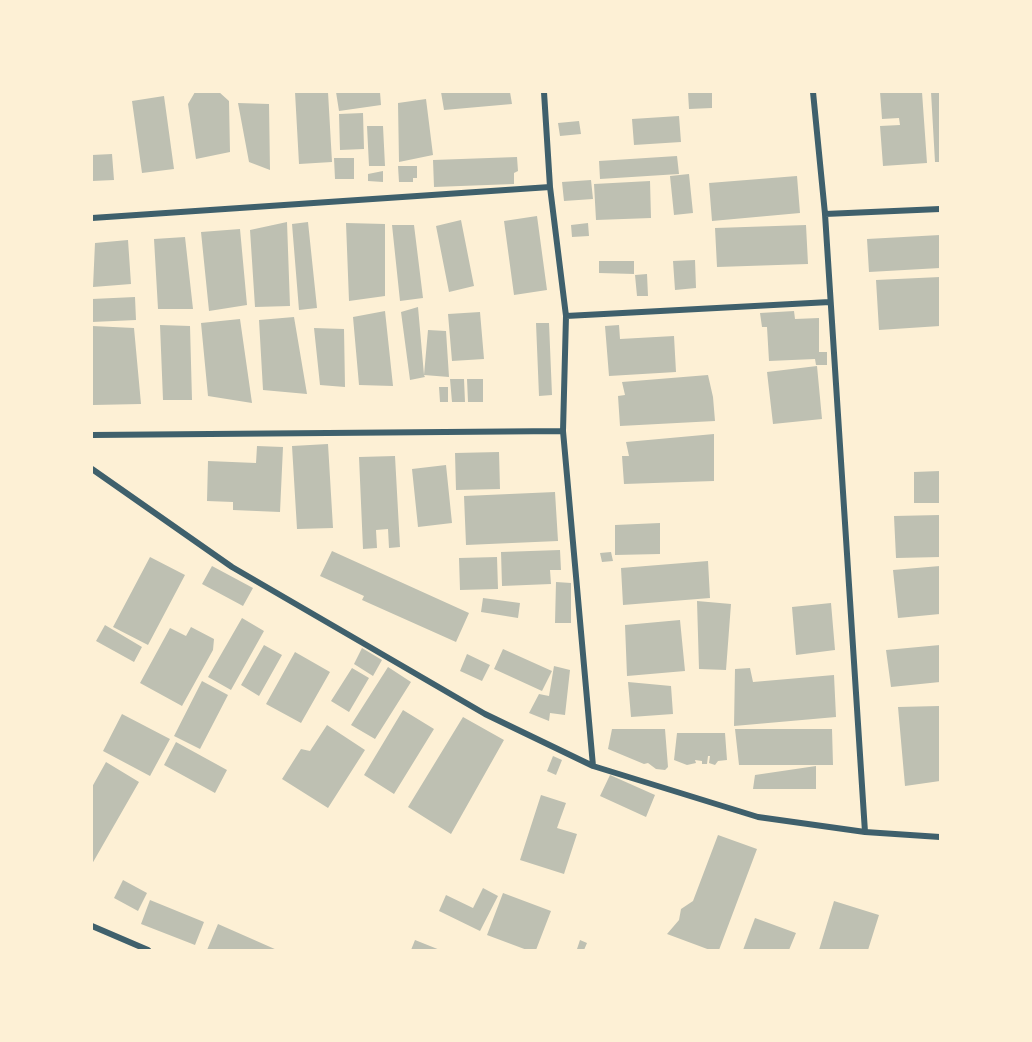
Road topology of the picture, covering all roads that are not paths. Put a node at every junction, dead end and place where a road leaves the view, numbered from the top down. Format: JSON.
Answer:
{"nodes":[{"id":1,"x":544,"y":92,"type":"edge"},
{"id":2,"x":813,"y":92,"type":"edge"},
{"id":3,"x":550,"y":187,"type":"junction"},
{"id":4,"x":940,"y":209,"type":"edge"},
{"id":5,"x":825,"y":214,"type":"junction"},
{"id":6,"x":92,"y":218,"type":"edge"},
{"id":7,"x":830,"y":302,"type":"junction"},
{"id":8,"x":566,"y":316,"type":"junction"},
{"id":9,"x":562,"y":431,"type":"junction"},
{"id":10,"x":92,"y":435,"type":"edge"},
{"id":11,"x":92,"y":469,"type":"edge"},
{"id":12,"x":593,"y":766,"type":"junction"},
{"id":13,"x":865,"y":832,"type":"junction"},
{"id":14,"x":940,"y":837,"type":"edge"},
{"id":15,"x":92,"y":926,"type":"edge"},
{"id":16,"x":148,"y":951,"type":"edge"}],
"edges":[{"from":1,"to":3,"type":"street"},
{"from":2,"to":5,"type":"street"},
{"from":3,"to":6,"type":"street"},
{"from":3,"to":8,"type":"street"},
{"from":4,"to":5,"type":"street"},
{"from":5,"to":7,"type":"street"},
{"from":7,"to":8,"type":"street"},
{"from":7,"to":13,"type":"street"},
{"from":8,"to":9,"type":"street"},
{"from":9,"to":10,"type":"street"},
{"from":9,"to":12,"type":"street"},
{"from":11,"to":12,"type":"street"},
{"from":12,"to":13,"type":"street"},
{"from":13,"to":14,"type":"street"},
{"from":15,"to":16,"type":"street"}]}
